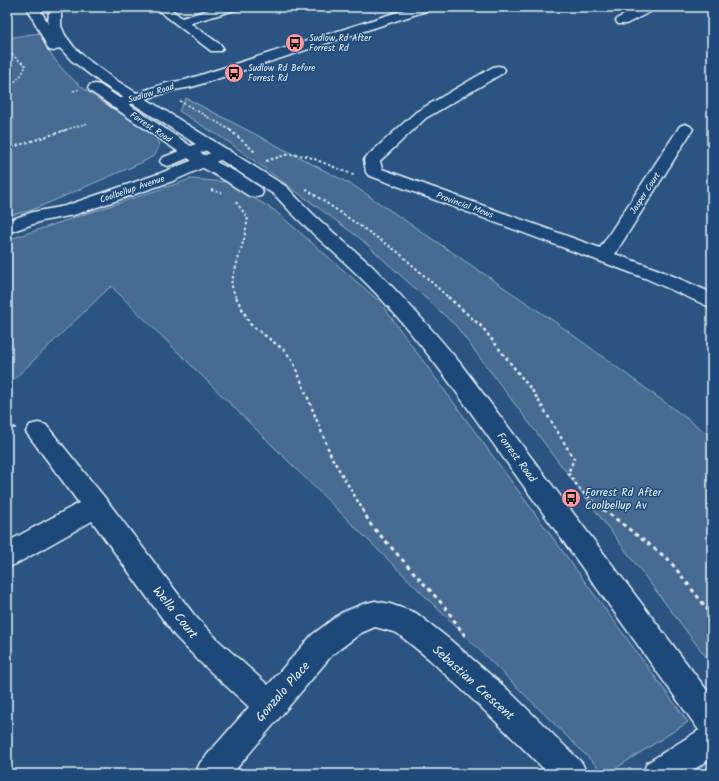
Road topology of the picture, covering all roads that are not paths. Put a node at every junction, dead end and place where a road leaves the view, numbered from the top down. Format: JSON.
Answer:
{"nodes":[{"id":1,"x":33,"y":7,"type":"edge"},
{"id":2,"x":52,"y":7,"type":"edge"},
{"id":3,"x":160,"y":7,"type":"edge"},
{"id":4,"x":231,"y":7,"type":"edge"},
{"id":5,"x":425,"y":7,"type":"edge"},
{"id":6,"x":650,"y":7,"type":"edge"},
{"id":7,"x":181,"y":22,"type":"junction"},
{"id":8,"x":622,"y":22,"type":"dead end"},
{"id":9,"x":216,"y":48,"type":"dead end"},
{"id":10,"x":498,"y":70,"type":"dead end"},
{"id":11,"x":139,"y":100,"type":"junction"},
{"id":12,"x":120,"y":106,"type":"junction"},
{"id":13,"x":685,"y":129,"type":"dead end"},
{"id":14,"x":208,"y":144,"type":"junction"},
{"id":15,"x":189,"y":152,"type":"junction"},
{"id":16,"x":223,"y":153,"type":"junction"},
{"id":17,"x":204,"y":162,"type":"junction"},
{"id":18,"x":300,"y":213,"type":"junction"},
{"id":19,"x":39,"y":216,"type":"junction"},
{"id":20,"x":7,"y":227,"type":"edge"},
{"id":21,"x":604,"y":256,"type":"junction"},
{"id":22,"x":712,"y":301,"type":"edge"},
{"id":23,"x":38,"y":432,"type":"dead end"},
{"id":24,"x":96,"y":506,"type":"junction"},
{"id":25,"x":7,"y":556,"type":"edge"},
{"id":26,"x":363,"y":617,"type":"joint"},
{"id":27,"x":270,"y":705,"type":"junction"},
{"id":28,"x":712,"y":722,"type":"edge"},
{"id":29,"x":712,"y":740,"type":"edge"},
{"id":30,"x":211,"y":774,"type":"edge"},
{"id":31,"x":571,"y":774,"type":"edge"},
{"id":32,"x":658,"y":774,"type":"edge"}],
"edges":[{"from":1,"to":12,"type":"street","name":"Forrest Road"},
{"from":2,"to":11,"type":"street","name":"Forrest Road"},
{"from":3,"to":7,"type":"street"},
{"from":4,"to":7,"type":"street"},
{"from":5,"to":11,"type":"street","name":"Sudlow Road"},
{"from":6,"to":8,"type":"street"},
{"from":7,"to":9,"type":"street"},
{"from":10,"to":21,"type":"street","name":"Provincial Mews"},
{"from":11,"to":12,"type":"street","name":"Sudlow Road"},
{"from":11,"to":14,"type":"street","name":"Forrest Road"},
{"from":12,"to":15,"type":"street","name":"Forrest Road"},
{"from":13,"to":21,"type":"street","name":"Jasper Court"},
{"from":14,"to":15,"type":"street","name":"Coolbellup Avenue"},
{"from":14,"to":16,"type":"street","name":"Forrest Road"},
{"from":15,"to":17,"type":"street","name":"Forrest Road"},
{"from":15,"to":19,"type":"street","name":"Coolbellup Avenue"},
{"from":16,"to":17,"type":"street","name":"Coolbellup Avenue"},
{"from":16,"to":18,"type":"street","name":"Forrest Road"},
{"from":17,"to":18,"type":"street","name":"Forrest Road"},
{"from":17,"to":19,"type":"street","name":"Coolbellup Avenue"},
{"from":18,"to":28,"type":"street","name":"Forrest Road"},
{"from":19,"to":20,"type":"street","name":"Coolbellup Avenue"},
{"from":21,"to":22,"type":"street","name":"Provincial Mews"},
{"from":23,"to":24,"type":"street","name":"Wella Court"},
{"from":24,"to":25,"type":"street"},
{"from":24,"to":27,"type":"street","name":"Wella Court"},
{"from":26,"to":27,"type":"street","name":"Gonzalo Place"},
{"from":26,"to":31,"type":"street","name":"Sebastian Crescent"},
{"from":27,"to":30,"type":"street","name":"Gonzalo Place"},
{"from":29,"to":32,"type":"street"}]}
